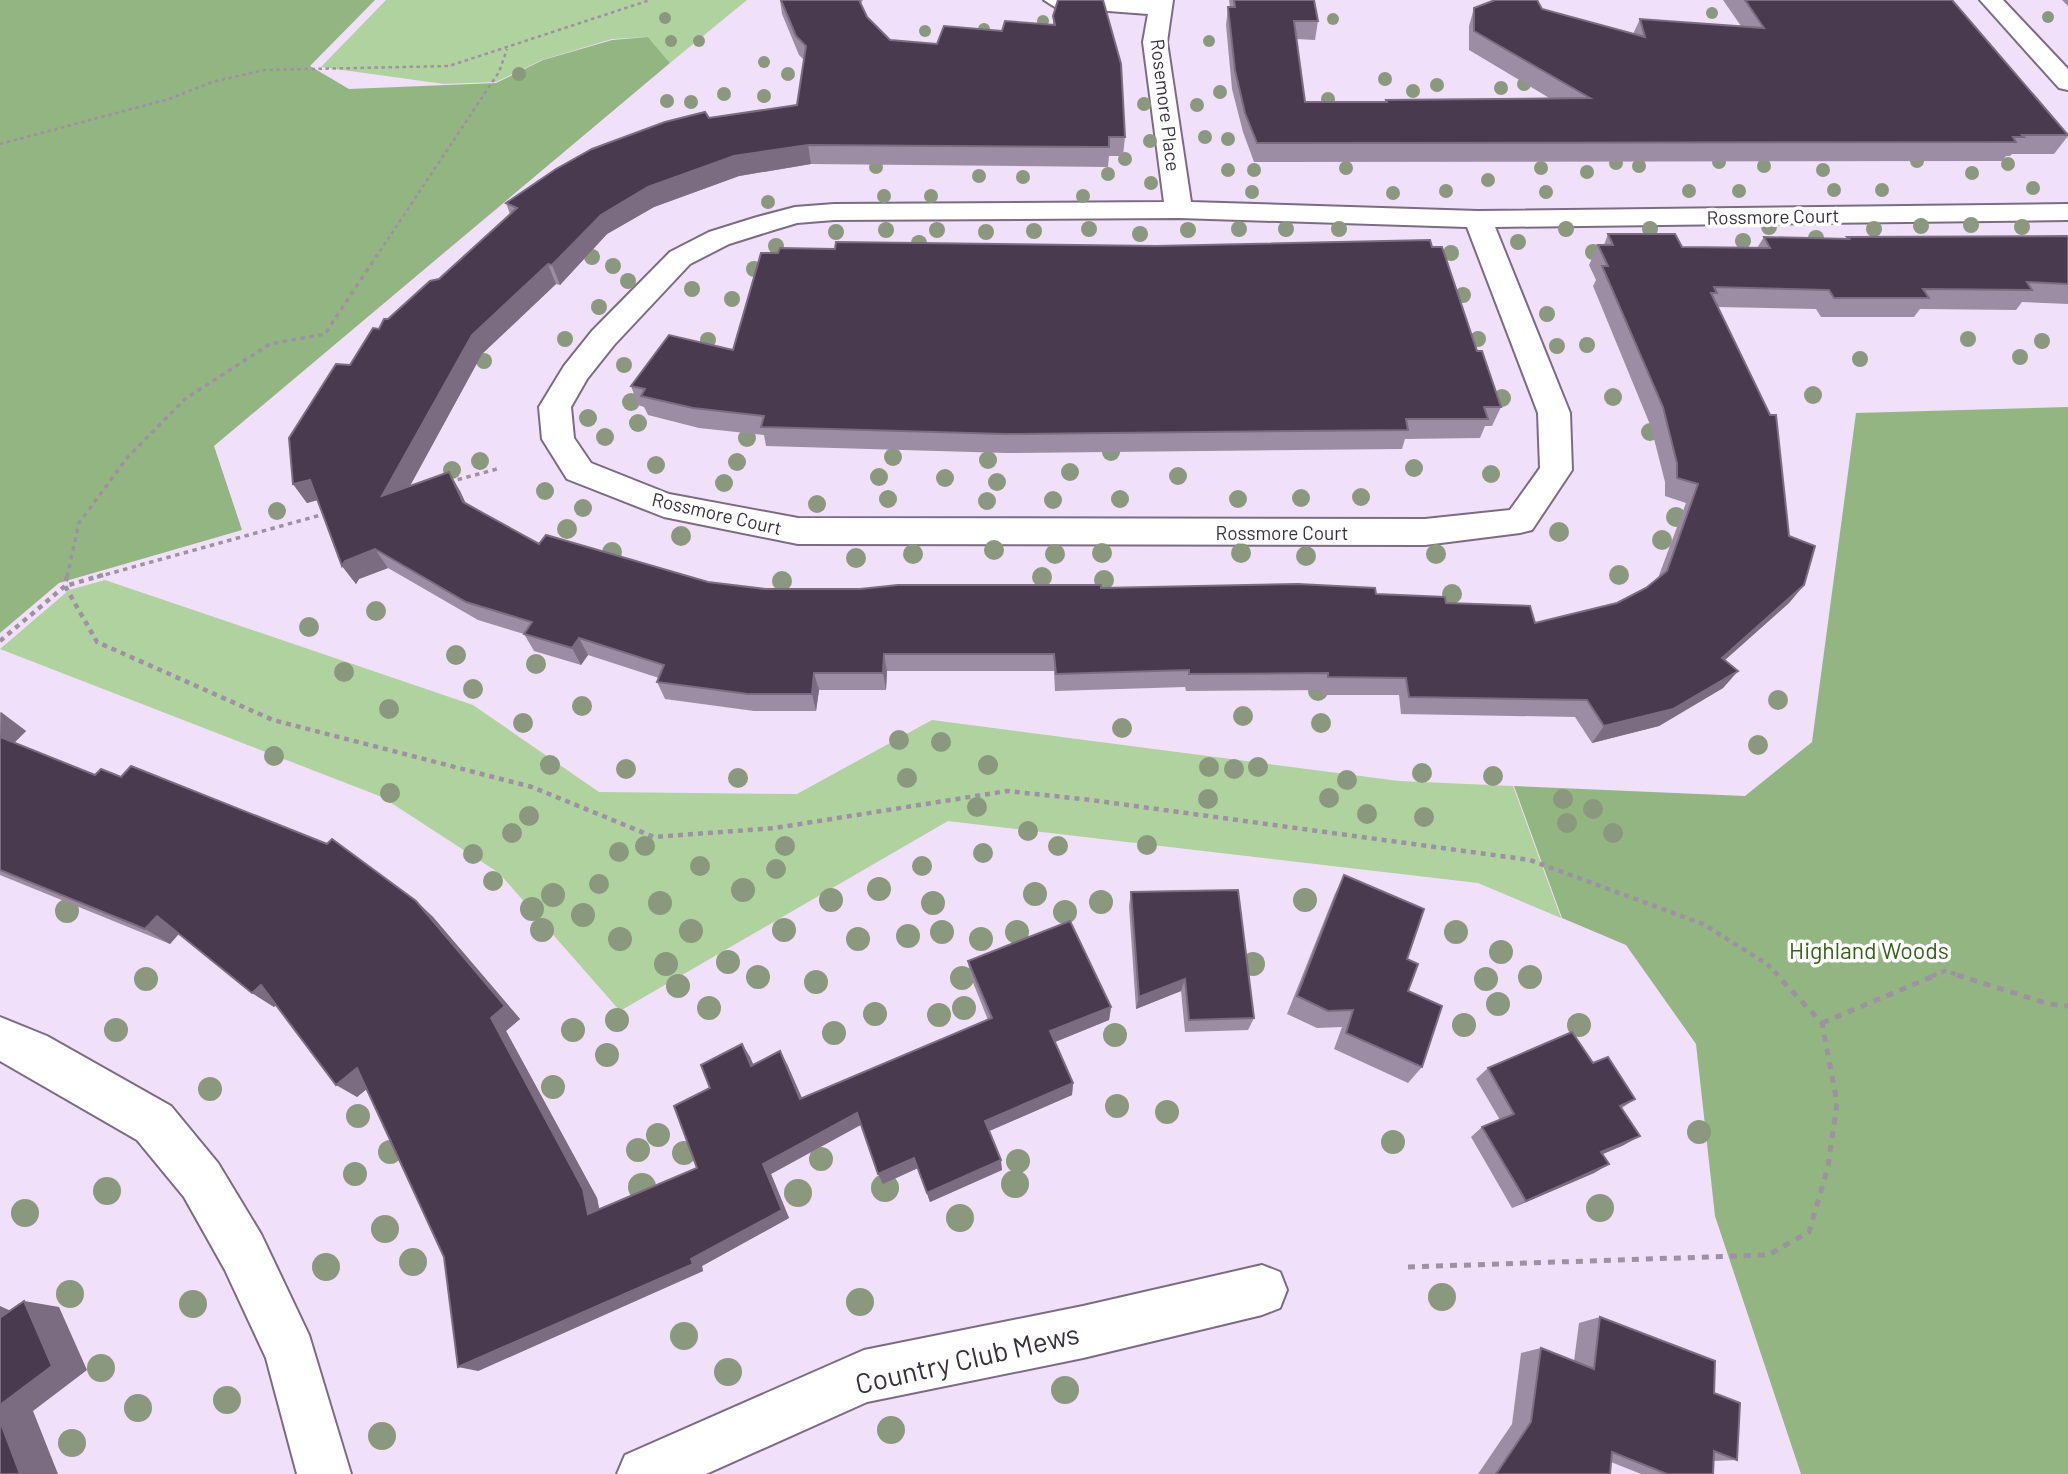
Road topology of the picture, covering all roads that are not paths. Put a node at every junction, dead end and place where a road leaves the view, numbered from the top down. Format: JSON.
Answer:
{"nodes":[{"id":1,"x":1055,"y":0,"type":"edge"},
{"id":2,"x":1992,"y":0,"type":"edge"},
{"id":3,"x":1161,"y":4,"type":"edge"},
{"id":4,"x":2068,"y":83,"type":"edge"},
{"id":5,"x":1179,"y":210,"type":"junction"},
{"id":6,"x":2068,"y":212,"type":"edge"},
{"id":7,"x":1478,"y":219,"type":"junction"},
{"id":8,"x":0,"y":1039,"type":"edge"},
{"id":9,"x":1262,"y":1290,"type":"dead end"},
{"id":10,"x":324,"y":1474,"type":"edge"},
{"id":11,"x":643,"y":1474,"type":"edge"}],
"edges":[{"from":1,"to":3,"type":"street"},
{"from":2,"to":4,"type":"street"},
{"from":3,"to":5,"type":"street","name":"Rosemore Place"},
{"from":5,"to":7,"type":"street","name":"Rossmore Court"},
{"from":5,"to":7,"type":"street","name":"Rossmore Court"},
{"from":6,"to":7,"type":"street","name":"Rossmore Court"},
{"from":8,"to":10,"type":"street"},
{"from":9,"to":11,"type":"street","name":"Country Club Mews"}]}
